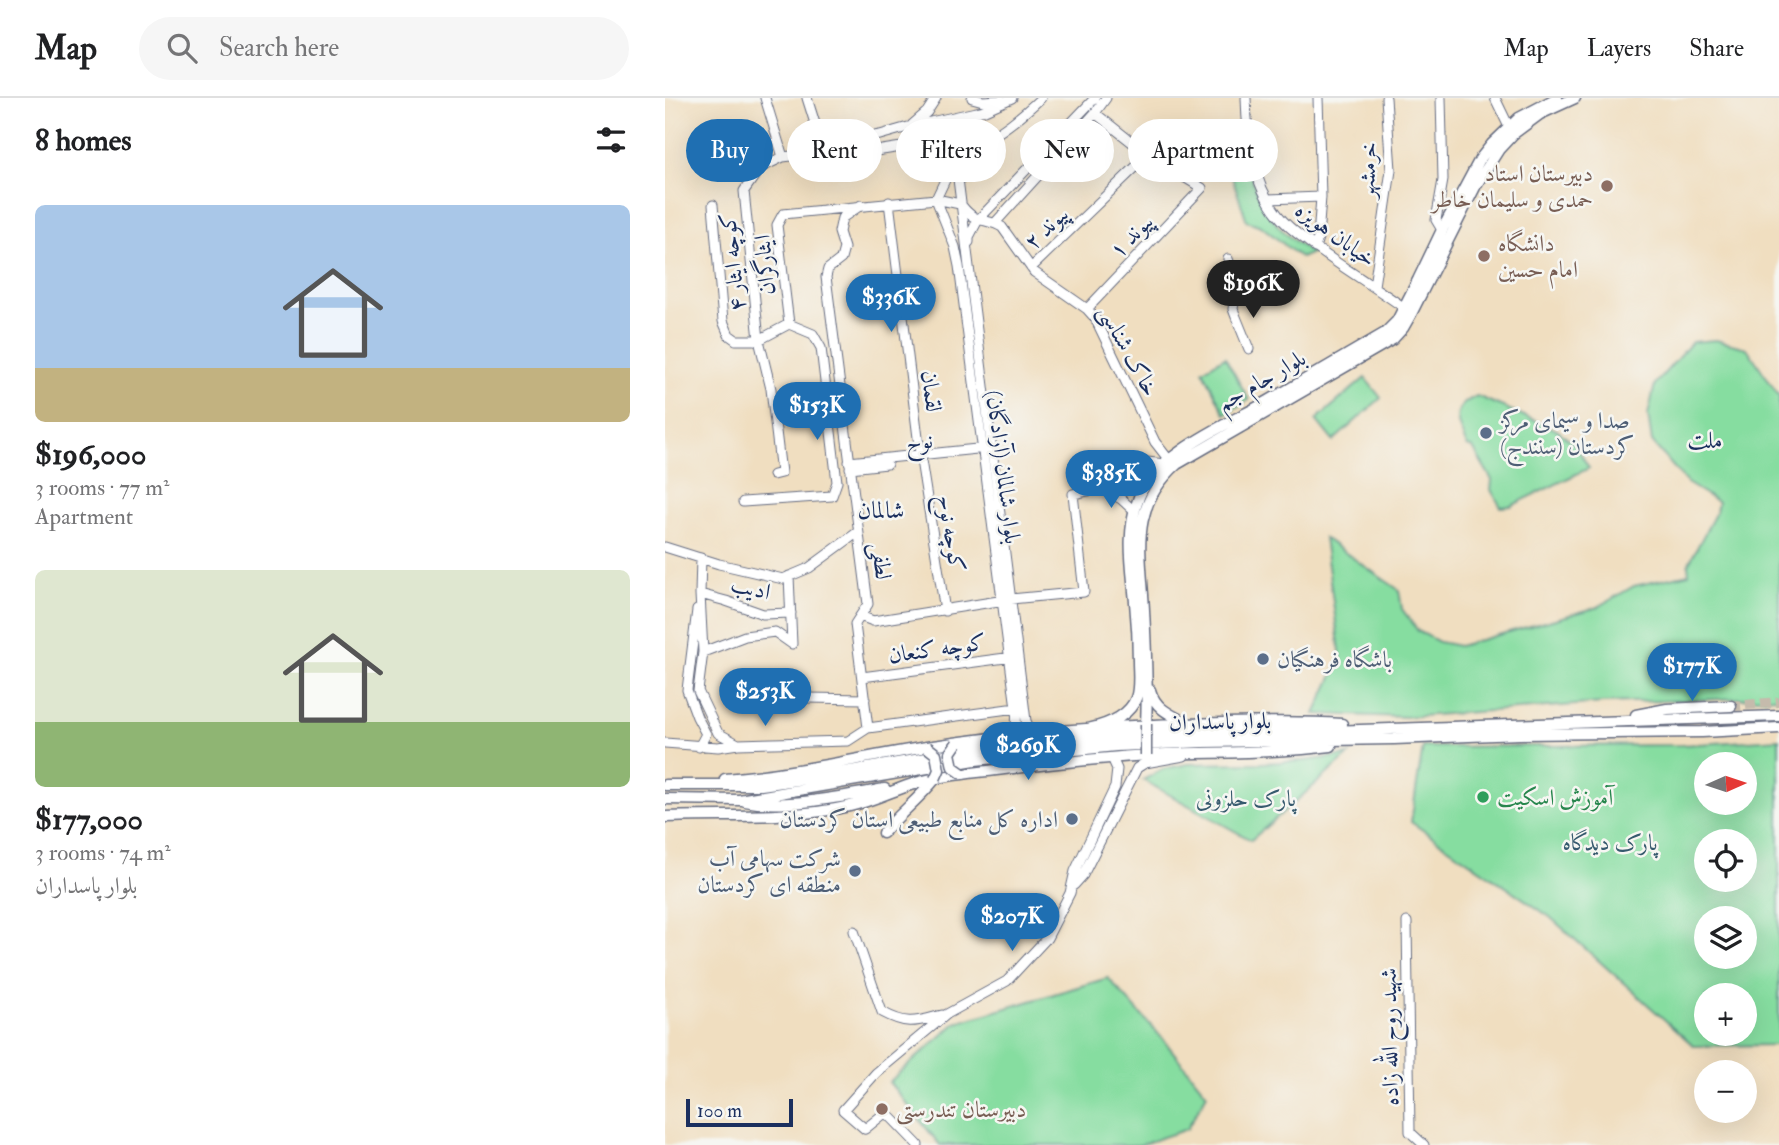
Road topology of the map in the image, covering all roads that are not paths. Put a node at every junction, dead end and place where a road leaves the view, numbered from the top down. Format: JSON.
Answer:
{"nodes":[{"id":1,"x":765,"y":98,"type":"edge"},
{"id":2,"x":807,"y":98,"type":"edge"},
{"id":3,"x":936,"y":98,"type":"edge"},
{"id":4,"x":972,"y":98,"type":"edge"},
{"id":5,"x":1011,"y":98,"type":"edge"},
{"id":6,"x":1041,"y":98,"type":"edge"},
{"id":7,"x":1095,"y":98,"type":"edge"},
{"id":8,"x":1106,"y":98,"type":"edge"},
{"id":9,"x":1247,"y":98,"type":"edge"},
{"id":10,"x":1318,"y":98,"type":"edge"},
{"id":11,"x":1386,"y":98,"type":"edge"},
{"id":12,"x":1441,"y":98,"type":"edge"},
{"id":13,"x":1495,"y":98,"type":"edge"},
{"id":14,"x":1557,"y":98,"type":"edge"},
{"id":15,"x":1575,"y":98,"type":"edge"},
{"id":16,"x":1545,"y":101,"type":"edge"},
{"id":17,"x":1095,"y":113,"type":"junction"},
{"id":18,"x":814,"y":119,"type":"edge"},
{"id":19,"x":918,"y":119,"type":"edge"},
{"id":20,"x":944,"y":119,"type":"edge"},
{"id":21,"x":1509,"y":127,"type":"junction"},
{"id":22,"x":1128,"y":139,"type":"edge"},
{"id":23,"x":882,"y":150,"type":"edge"},
{"id":24,"x":783,"y":157,"type":"junction"},
{"id":25,"x":787,"y":157,"type":"edge"},
{"id":26,"x":1128,"y":174,"type":"edge"},
{"id":27,"x":1192,"y":182,"type":"edge"},
{"id":28,"x":1321,"y":197,"type":"junction"},
{"id":29,"x":1268,"y":198,"type":"junction"},
{"id":30,"x":936,"y":199,"type":"junction"},
{"id":31,"x":889,"y":202,"type":"junction"},
{"id":32,"x":960,"y":204,"type":"junction"},
{"id":33,"x":713,"y":205,"type":"dead end"},
{"id":34,"x":861,"y":205,"type":"junction"},
{"id":35,"x":978,"y":220,"type":"junction"},
{"id":36,"x":995,"y":223,"type":"junction"},
{"id":37,"x":1442,"y":230,"type":"junction"},
{"id":38,"x":1315,"y":248,"type":"junction"},
{"id":39,"x":968,"y":251,"type":"junction"},
{"id":40,"x":1228,"y":259,"type":"dead end"},
{"id":41,"x":1031,"y":268,"type":"junction"},
{"id":42,"x":1374,"y":286,"type":"junction"},
{"id":43,"x":1254,"y":290,"type":"dead end"},
{"id":44,"x":1243,"y":297,"type":"junction"},
{"id":45,"x":1403,"y":307,"type":"junction"},
{"id":46,"x":1087,"y":309,"type":"junction"},
{"id":47,"x":789,"y":324,"type":"junction"},
{"id":48,"x":759,"y":340,"type":"junction"},
{"id":49,"x":1249,"y":349,"type":"dead end"},
{"id":50,"x":975,"y":356,"type":"junction"},
{"id":51,"x":987,"y":450,"type":"junction"},
{"id":52,"x":921,"y":457,"type":"junction"},
{"id":53,"x":1167,"y":462,"type":"junction"},
{"id":54,"x":850,"y":465,"type":"junction"},
{"id":55,"x":773,"y":475,"type":"dead end"},
{"id":56,"x":1102,"y":488,"type":"junction"},
{"id":57,"x":743,"y":502,"type":"dead end"},
{"id":58,"x":1134,"y":512,"type":"junction"},
{"id":59,"x":858,"y":532,"type":"junction"},
{"id":60,"x":665,"y":547,"type":"edge"},
{"id":61,"x":701,"y":558,"type":"junction"},
{"id":62,"x":1135,"y":564,"type":"junction"},
{"id":63,"x":789,"y":576,"type":"junction"},
{"id":64,"x":700,"y":594,"type":"junction"},
{"id":65,"x":1006,"y":600,"type":"junction"},
{"id":66,"x":946,"y":611,"type":"junction"},
{"id":67,"x":791,"y":613,"type":"junction"},
{"id":68,"x":860,"y":616,"type":"junction"},
{"id":69,"x":703,"y":652,"type":"junction"},
{"id":70,"x":1013,"y":657,"type":"junction"},
{"id":71,"x":1147,"y":676,"type":"junction"},
{"id":72,"x":862,"y":677,"type":"junction"},
{"id":73,"x":809,"y":698,"type":"dead end"},
{"id":74,"x":865,"y":699,"type":"junction"},
{"id":75,"x":1731,"y":706,"type":"tunnel mouth"},
{"id":76,"x":1016,"y":708,"type":"junction"},
{"id":77,"x":1779,"y":716,"type":"edge"},
{"id":78,"x":1608,"y":721,"type":"junction"},
{"id":79,"x":1188,"y":723,"type":"junction"},
{"id":80,"x":1146,"y":724,"type":"junction"},
{"id":81,"x":868,"y":728,"type":"junction"},
{"id":82,"x":1779,"y":728,"type":"edge"},
{"id":83,"x":1089,"y":729,"type":"junction"},
{"id":84,"x":1394,"y":733,"type":"junction"},
{"id":85,"x":1040,"y":734,"type":"junction"},
{"id":86,"x":1003,"y":737,"type":"junction"},
{"id":87,"x":665,"y":743,"type":"edge"},
{"id":88,"x":957,"y":743,"type":"junction"},
{"id":89,"x":738,"y":744,"type":"junction"},
{"id":90,"x":699,"y":747,"type":"junction"},
{"id":91,"x":927,"y":747,"type":"junction"},
{"id":92,"x":1192,"y":754,"type":"junction"},
{"id":93,"x":1146,"y":755,"type":"junction"},
{"id":94,"x":1112,"y":758,"type":"junction"},
{"id":95,"x":963,"y":774,"type":"junction"},
{"id":96,"x":935,"y":779,"type":"junction"},
{"id":97,"x":665,"y":785,"type":"edge"},
{"id":98,"x":695,"y":785,"type":"junction"},
{"id":99,"x":911,"y":785,"type":"junction"},
{"id":100,"x":665,"y":799,"type":"edge"},
{"id":101,"x":739,"y":800,"type":"junction"},
{"id":102,"x":665,"y":817,"type":"edge"},
{"id":103,"x":1104,"y":821,"type":"junction"},
{"id":104,"x":883,"y":833,"type":"dead end"},
{"id":105,"x":1407,"y":922,"type":"dead end"},
{"id":106,"x":854,"y":931,"type":"dead end"},
{"id":107,"x":947,"y":1014,"type":"junction"},
{"id":108,"x":918,"y":1145,"type":"edge"},
{"id":109,"x":1424,"y":1145,"type":"edge"}],
"edges":[{"from":1,"to":24,"type":"street"},
{"from":2,"to":18,"type":"street"},
{"from":3,"to":19,"type":"street"},
{"from":4,"to":5,"type":"street"},
{"from":5,"to":20,"type":"street"},
{"from":6,"to":32,"type":"street","name":"بلوار شالمان (آزادگان)"},
{"from":7,"to":35,"type":"street"},
{"from":8,"to":17,"type":"street"},
{"from":9,"to":29,"type":"street","name":"خیابان هویزه"},
{"from":10,"to":28,"type":"street"},
{"from":11,"to":42,"type":"street","name":"خرمشهر"},
{"from":12,"to":37,"type":"street"},
{"from":13,"to":21,"type":"street"},
{"from":14,"to":16,"type":"main road","name":"بلوار جام جم"},
{"from":15,"to":62,"type":"main road","name":"بلوار جام جم"},
{"from":16,"to":21,"type":"main road","name":"بلوار جام جم"},
{"from":17,"to":22,"type":"street"},
{"from":17,"to":36,"type":"street"},
{"from":21,"to":37,"type":"main road","name":"بلوار جام جم"},
{"from":23,"to":30,"type":"street"},
{"from":24,"to":25,"type":"street","name":"کوچه ایثار ۴"},
{"from":24,"to":48,"type":"street","name":"کوچه ایثار ۴"},
{"from":26,"to":41,"type":"street","name":"پیوند ۲"},
{"from":27,"to":46,"type":"street","name":"پیوند ۱"},
{"from":28,"to":29,"type":"street"},
{"from":28,"to":38,"type":"street"},
{"from":29,"to":38,"type":"street","name":"خیابان هویزه"},
{"from":30,"to":31,"type":"street","name":"ایثارگران"},
{"from":30,"to":32,"type":"street","name":"ایثارگران"},
{"from":30,"to":50,"type":"street","name":"بلوار شالمان (آزادگان)"},
{"from":31,"to":34,"type":"street","name":"ایثارگران"},
{"from":31,"to":52,"type":"street","name":"لقمان"},
{"from":32,"to":35,"type":"street"},
{"from":32,"to":39,"type":"street","name":"بلوار شالمان (آزادگان)"},
{"from":33,"to":48,"type":"street"},
{"from":34,"to":47,"type":"street","name":"ایثارگران"},
{"from":34,"to":54,"type":"street","name":"لطفی"},
{"from":35,"to":36,"type":"street"},
{"from":35,"to":39,"type":"street"},
{"from":36,"to":41,"type":"street","name":"خاک شناسی"},
{"from":37,"to":45,"type":"main road","name":"بلوار جام جم"},
{"from":38,"to":42,"type":"street","name":"خیابان هویزه"},
{"from":39,"to":50,"type":"street","name":"بلوار شالمان (آزادگان)"},
{"from":40,"to":44,"type":"street"},
{"from":41,"to":46,"type":"street","name":"خاک شناسی"},
{"from":42,"to":45,"type":"street","name":"خیابان هویزه"},
{"from":43,"to":44,"type":"street"},
{"from":44,"to":49,"type":"street"},
{"from":45,"to":53,"type":"main road","name":"بلوار جام جم"},
{"from":46,"to":53,"type":"street","name":"خاک شناسی"},
{"from":47,"to":48,"type":"street"},
{"from":47,"to":57,"type":"street"},
{"from":48,"to":55,"type":"street","name":"کوچه ایثار ۴"},
{"from":50,"to":51,"type":"street","name":"بلوار شالمان (آزادگان)"},
{"from":51,"to":52,"type":"street"},
{"from":51,"to":65,"type":"street","name":"بلوار شالمان (آزادگان)"},
{"from":52,"to":54,"type":"street"},
{"from":52,"to":66,"type":"street","name":"کوچه نوح"},
{"from":53,"to":56,"type":"street"},
{"from":53,"to":58,"type":"main road","name":"بلوار جام جم"},
{"from":54,"to":59,"type":"street","name":"لطفی"},
{"from":56,"to":58,"type":"street"},
{"from":56,"to":65,"type":"street"},
{"from":58,"to":62,"type":"main road","name":"بلوار جام جم"},
{"from":59,"to":63,"type":"street"},
{"from":59,"to":68,"type":"street","name":"لطفی"},
{"from":60,"to":61,"type":"street"},
{"from":61,"to":63,"type":"street"},
{"from":61,"to":64,"type":"street"},
{"from":62,"to":71,"type":"main road","name":"بلوار جام جم"},
{"from":62,"to":83,"type":"main road","name":"بلوار جام جم"},
{"from":63,"to":67,"type":"street"},
{"from":64,"to":67,"type":"street","name":"ادیب"},
{"from":64,"to":69,"type":"street"},
{"from":64,"to":90,"type":"street"},
{"from":65,"to":66,"type":"street"},
{"from":65,"to":70,"type":"street","name":"بلوار شالمان (آزادگان)"},
{"from":66,"to":68,"type":"street"},
{"from":67,"to":69,"type":"street","name":"ادیب"},
{"from":68,"to":72,"type":"street","name":"لطفی"},
{"from":69,"to":89,"type":"street"},
{"from":70,"to":72,"type":"street","name":"کوچه کنعان"},
{"from":70,"to":76,"type":"street","name":"بلوار شالمان (آزادگان)"},
{"from":70,"to":85,"type":"street","name":"بلوار شالمان (آزادگان)"},
{"from":71,"to":79,"type":"main road"},
{"from":71,"to":80,"type":"main road","name":"بلوار جام جم"},
{"from":72,"to":74,"type":"street","name":"لطفی"},
{"from":73,"to":74,"type":"street"},
{"from":74,"to":81,"type":"street","name":"لطفی"},
{"from":75,"to":78,"type":"main road"},
{"from":76,"to":81,"type":"street"},
{"from":76,"to":86,"type":"street"},
{"from":77,"to":78,"type":"main road","name":"بلوار پاسداران"},
{"from":78,"to":84,"type":"main road","name":"بلوار پاسداران"},
{"from":79,"to":80,"type":"main road"},
{"from":79,"to":84,"type":"main road"},
{"from":80,"to":83,"type":"main road"},
{"from":80,"to":93,"type":"main road","name":"بلوار جام جم","bridge":true},
{"from":81,"to":89,"type":"street"},
{"from":82,"to":84,"type":"main road","name":"بلوار پاسداران"},
{"from":83,"to":85,"type":"main road"},
{"from":84,"to":92,"type":"main road"},
{"from":84,"to":98,"type":"main road","name":"بلوار پاسداران"},
{"from":84,"to":101,"type":"main road","name":"بلوار پاسداران"},
{"from":85,"to":86,"type":"main road"},
{"from":86,"to":88,"type":"main road"},
{"from":87,"to":90,"type":"street"},
{"from":88,"to":91,"type":"main road"},
{"from":88,"to":95,"type":"main road","bridge":true},
{"from":89,"to":90,"type":"street"},
{"from":91,"to":96,"type":"main road","bridge":true},
{"from":91,"to":98,"type":"main road"},
{"from":92,"to":93,"type":"main road"},
{"from":92,"to":103,"type":"street"},
{"from":93,"to":94,"type":"main road"},
{"from":94,"to":95,"type":"main road"},
{"from":94,"to":103,"type":"street"},
{"from":95,"to":96,"type":"main road"},
{"from":96,"to":99,"type":"main road"},
{"from":96,"to":104,"type":"main road"},
{"from":97,"to":98,"type":"main road","name":"بلوار پاسداران"},
{"from":99,"to":101,"type":"main road"},
{"from":99,"to":102,"type":"main road"},
{"from":100,"to":101,"type":"main road","name":"بلوار پاسداران"},
{"from":103,"to":107,"type":"street"},
{"from":105,"to":109,"type":"street","name":"شهید روح الله زاده"},
{"from":106,"to":107,"type":"street"},
{"from":107,"to":108,"type":"street"}]}
